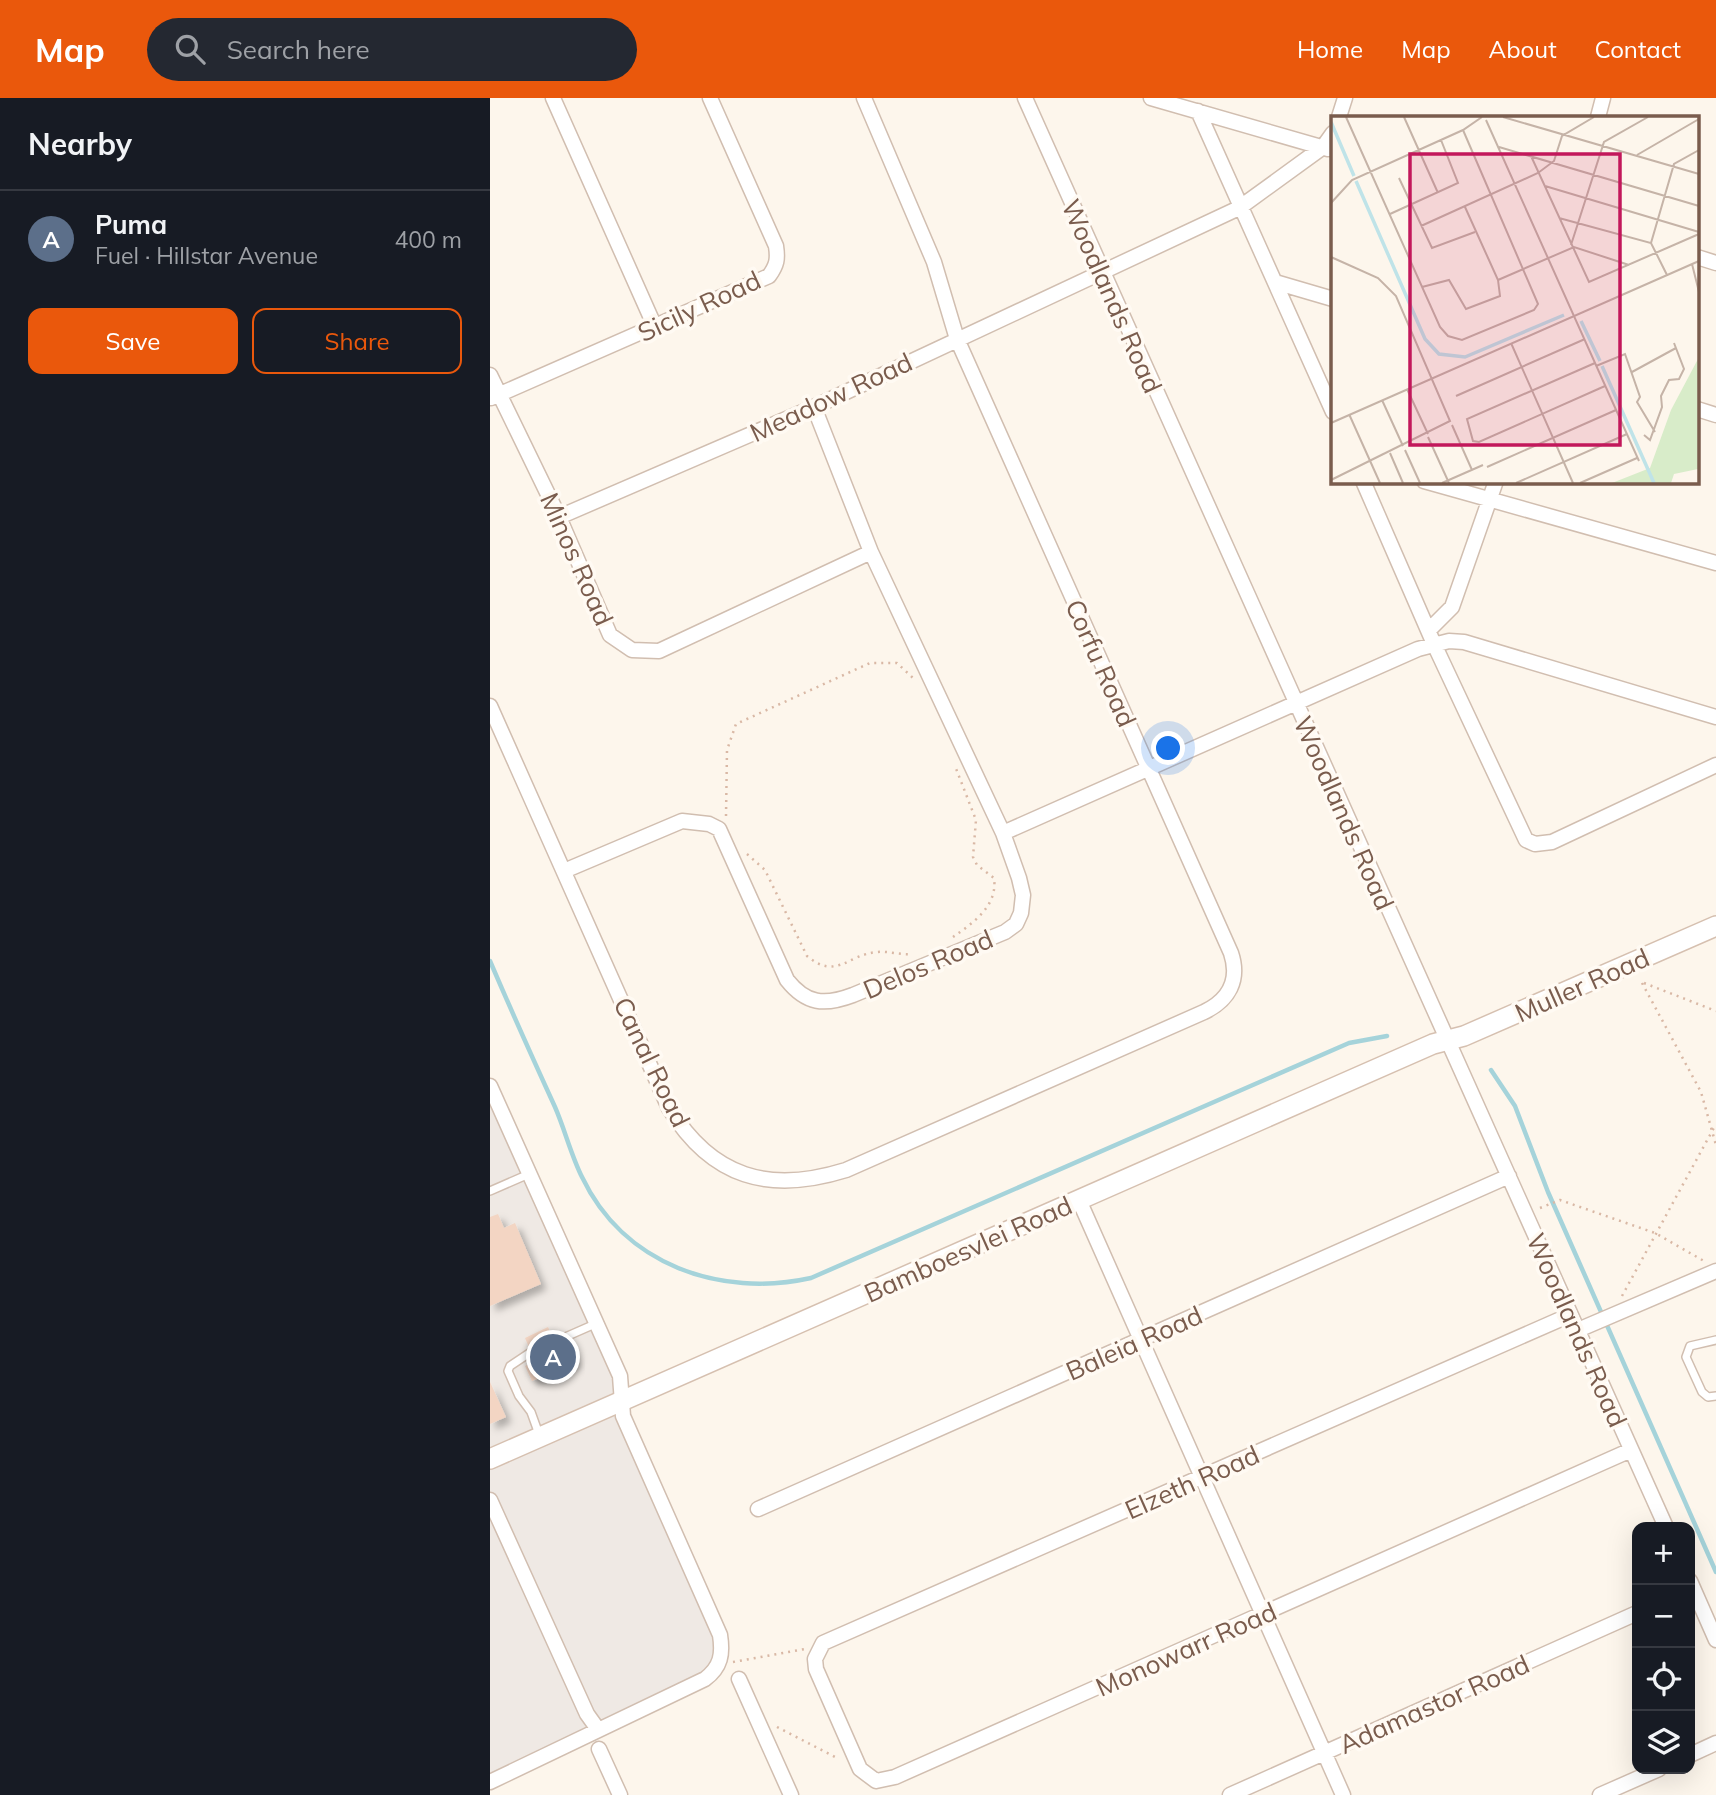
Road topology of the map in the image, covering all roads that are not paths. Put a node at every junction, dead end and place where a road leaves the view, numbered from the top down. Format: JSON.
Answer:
{"nodes":[{"id":1,"x":553,"y":98,"type":"edge"},
{"id":2,"x":710,"y":98,"type":"edge"},
{"id":3,"x":864,"y":98,"type":"edge"},
{"id":4,"x":1025,"y":98,"type":"edge"},
{"id":5,"x":1151,"y":98,"type":"edge"},
{"id":6,"x":1345,"y":98,"type":"edge"},
{"id":7,"x":1603,"y":98,"type":"edge"},
{"id":8,"x":1198,"y":111,"type":"junction"},
{"id":9,"x":1339,"y":116,"type":"edge"},
{"id":10,"x":1598,"y":116,"type":"edge"},
{"id":11,"x":1328,"y":149,"type":"edge"},
{"id":12,"x":1240,"y":208,"type":"junction"},
{"id":13,"x":1698,"y":257,"type":"edge"},
{"id":14,"x":1716,"y":263,"type":"edge"},
{"id":15,"x":1102,"y":273,"type":"junction"},
{"id":16,"x":1275,"y":282,"type":"junction"},
{"id":17,"x":1331,"y":298,"type":"edge"},
{"id":18,"x":655,"y":327,"type":"junction"},
{"id":19,"x":957,"y":339,"type":"junction"},
{"id":20,"x":490,"y":375,"type":"edge"},
{"id":21,"x":494,"y":397,"type":"edge"},
{"id":22,"x":814,"y":407,"type":"junction"},
{"id":23,"x":1331,"y":408,"type":"edge"},
{"id":24,"x":1698,"y":409,"type":"edge"},
{"id":25,"x":1716,"y":415,"type":"edge"},
{"id":26,"x":1364,"y":483,"type":"edge"},
{"id":27,"x":1431,"y":483,"type":"edge"},
{"id":28,"x":1495,"y":483,"type":"edge"},
{"id":29,"x":1491,"y":500,"type":"junction"},
{"id":30,"x":559,"y":517,"type":"junction"},
{"id":31,"x":872,"y":552,"type":"junction"},
{"id":32,"x":1716,"y":563,"type":"edge"},
{"id":33,"x":1429,"y":630,"type":"junction"},
{"id":34,"x":1434,"y":644,"type":"junction"},
{"id":35,"x":1294,"y":704,"type":"junction"},
{"id":36,"x":490,"y":706,"type":"edge"},
{"id":37,"x":1716,"y":718,"type":"edge"},
{"id":38,"x":1716,"y":765,"type":"edge"},
{"id":39,"x":1149,"y":769,"type":"junction"},
{"id":40,"x":1003,"y":833,"type":"junction"},
{"id":41,"x":564,"y":871,"type":"junction"},
{"id":42,"x":1716,"y":926,"type":"edge"},
{"id":43,"x":1231,"y":988,"type":"joint"},
{"id":44,"x":1446,"y":1041,"type":"junction"},
{"id":45,"x":490,"y":1086,"type":"edge"},
{"id":46,"x":529,"y":1174,"type":"junction"},
{"id":47,"x":1509,"y":1176,"type":"junction"},
{"id":48,"x":490,"y":1191,"type":"edge"},
{"id":49,"x":1079,"y":1200,"type":"junction"},
{"id":50,"x":1711,"y":1266,"type":"edge"},
{"id":51,"x":1570,"y":1315,"type":"junction"},
{"id":52,"x":595,"y":1324,"type":"junction"},
{"id":53,"x":1578,"y":1330,"type":"junction"},
{"id":54,"x":1140,"y":1340,"type":"junction"},
{"id":55,"x":1716,"y":1340,"type":"edge"},
{"id":56,"x":554,"y":1342,"type":"dead end"},
{"id":57,"x":531,"y":1352,"type":"dead end"},
{"id":58,"x":1716,"y":1396,"type":"edge"},
{"id":59,"x":623,"y":1401,"type":"junction"},
{"id":60,"x":540,"y":1437,"type":"junction"},
{"id":61,"x":1631,"y":1450,"type":"junction"},
{"id":62,"x":490,"y":1459,"type":"edge"},
{"id":63,"x":1202,"y":1478,"type":"junction"},
{"id":64,"x":490,"y":1500,"type":"edge"},
{"id":65,"x":758,"y":1509,"type":"dead end"},
{"id":66,"x":1663,"y":1522,"type":"edge"},
{"id":67,"x":1695,"y":1595,"type":"edge"},
{"id":68,"x":1264,"y":1614,"type":"junction"},
{"id":69,"x":1632,"y":1615,"type":"edge"},
{"id":70,"x":1716,"y":1640,"type":"edge"},
{"id":71,"x":739,"y":1679,"type":"dead end"},
{"id":72,"x":597,"y":1728,"type":"junction"},
{"id":73,"x":1716,"y":1743,"type":"edge"},
{"id":74,"x":599,"y":1748,"type":"dead end"},
{"id":75,"x":1695,"y":1753,"type":"edge"},
{"id":76,"x":1324,"y":1754,"type":"junction"},
{"id":77,"x":860,"y":1769,"type":"joint"},
{"id":78,"x":1647,"y":1774,"type":"edge"},
{"id":79,"x":490,"y":1782,"type":"edge"},
{"id":80,"x":620,"y":1795,"type":"edge"},
{"id":81,"x":791,"y":1795,"type":"edge"},
{"id":82,"x":1230,"y":1795,"type":"edge"},
{"id":83,"x":1343,"y":1795,"type":"edge"},
{"id":84,"x":1600,"y":1795,"type":"edge"}],
"edges":[{"from":1,"to":18,"type":"street"},
{"from":2,"to":18,"type":"street","name":"Sicily Road"},
{"from":3,"to":19,"type":"street","name":"Corfu Road"},
{"from":4,"to":15,"type":"street","name":"Woodlands Road"},
{"from":5,"to":8,"type":"street"},
{"from":6,"to":9,"type":"street"},
{"from":7,"to":10,"type":"street"},
{"from":8,"to":11,"type":"street"},
{"from":8,"to":12,"type":"street"},
{"from":11,"to":12,"type":"street","name":"Meadow Road"},
{"from":12,"to":15,"type":"street","name":"Meadow Road"},
{"from":12,"to":16,"type":"street"},
{"from":13,"to":14,"type":"street"},
{"from":15,"to":19,"type":"street","name":"Meadow Road"},
{"from":15,"to":35,"type":"street","name":"Woodlands Road"},
{"from":16,"to":17,"type":"street"},
{"from":16,"to":23,"type":"street"},
{"from":18,"to":21,"type":"street","name":"Sicily Road"},
{"from":19,"to":22,"type":"street","name":"Meadow Road"},
{"from":19,"to":39,"type":"street","name":"Corfu Road"},
{"from":20,"to":21,"type":"street","name":"Minos Road"},
{"from":21,"to":30,"type":"street","name":"Minos Road"},
{"from":22,"to":30,"type":"street","name":"Meadow Road"},
{"from":22,"to":31,"type":"street","name":"Delos Road"},
{"from":24,"to":25,"type":"street"},
{"from":26,"to":33,"type":"street"},
{"from":27,"to":29,"type":"street"},
{"from":28,"to":29,"type":"street"},
{"from":29,"to":32,"type":"street"},
{"from":29,"to":33,"type":"street"},
{"from":30,"to":31,"type":"street","name":"Minos Road"},
{"from":31,"to":40,"type":"street","name":"Delos Road"},
{"from":33,"to":34,"type":"street"},
{"from":34,"to":35,"type":"street"},
{"from":34,"to":37,"type":"street"},
{"from":34,"to":38,"type":"street"},
{"from":35,"to":39,"type":"street"},
{"from":35,"to":44,"type":"street","name":"Woodlands Road"},
{"from":36,"to":41,"type":"street","name":"Canal Road"},
{"from":39,"to":40,"type":"street"},
{"from":39,"to":43,"type":"street","name":"Corfu Road"},
{"from":40,"to":41,"type":"street","name":"Delos Road"},
{"from":41,"to":43,"type":"street","name":"Canal Road"},
{"from":42,"to":44,"type":"street","name":"Muller Road"},
{"from":44,"to":47,"type":"street","name":"Woodlands Road"},
{"from":44,"to":49,"type":"street","name":"Bamboesvlei Road"},
{"from":45,"to":46,"type":"street"},
{"from":46,"to":48,"type":"lane"},
{"from":46,"to":52,"type":"street"},
{"from":47,"to":51,"type":"street","name":"Woodlands Road"},
{"from":47,"to":54,"type":"street","name":"Baleia Road"},
{"from":49,"to":54,"type":"street"},
{"from":49,"to":59,"type":"street","name":"Bamboesvlei Road"},
{"from":50,"to":53,"type":"street"},
{"from":51,"to":53,"type":"street","name":"Woodlands Road"},
{"from":51,"to":63,"type":"street","name":"Elzeth Road"},
{"from":52,"to":56,"type":"lane"},
{"from":52,"to":59,"type":"street"},
{"from":53,"to":61,"type":"street","name":"Woodlands Road"},
{"from":54,"to":63,"type":"street"},
{"from":54,"to":65,"type":"street","name":"Baleia Road"},
{"from":55,"to":58,"type":"lane"},
{"from":57,"to":60,"type":"lane"},
{"from":59,"to":60,"type":"street","name":"Bamboesvlei Road"},
{"from":59,"to":72,"type":"street"},
{"from":60,"to":62,"type":"street","name":"Bamboesvlei Road"},
{"from":61,"to":66,"type":"street","name":"Woodlands Road"},
{"from":61,"to":68,"type":"street","name":"Monowarr Road"},
{"from":63,"to":68,"type":"street"},
{"from":63,"to":77,"type":"street","name":"Elzeth Road"},
{"from":64,"to":72,"type":"street"},
{"from":67,"to":70,"type":"street"},
{"from":68,"to":76,"type":"street"},
{"from":68,"to":77,"type":"street","name":"Monowarr Road"},
{"from":69,"to":76,"type":"street","name":"Adamastor Road"},
{"from":71,"to":81,"type":"street"},
{"from":72,"to":79,"type":"street"},
{"from":73,"to":75,"type":"street"},
{"from":74,"to":80,"type":"street"},
{"from":76,"to":82,"type":"street","name":"Adamastor Road"},
{"from":76,"to":83,"type":"street"},
{"from":78,"to":84,"type":"street"}]}
